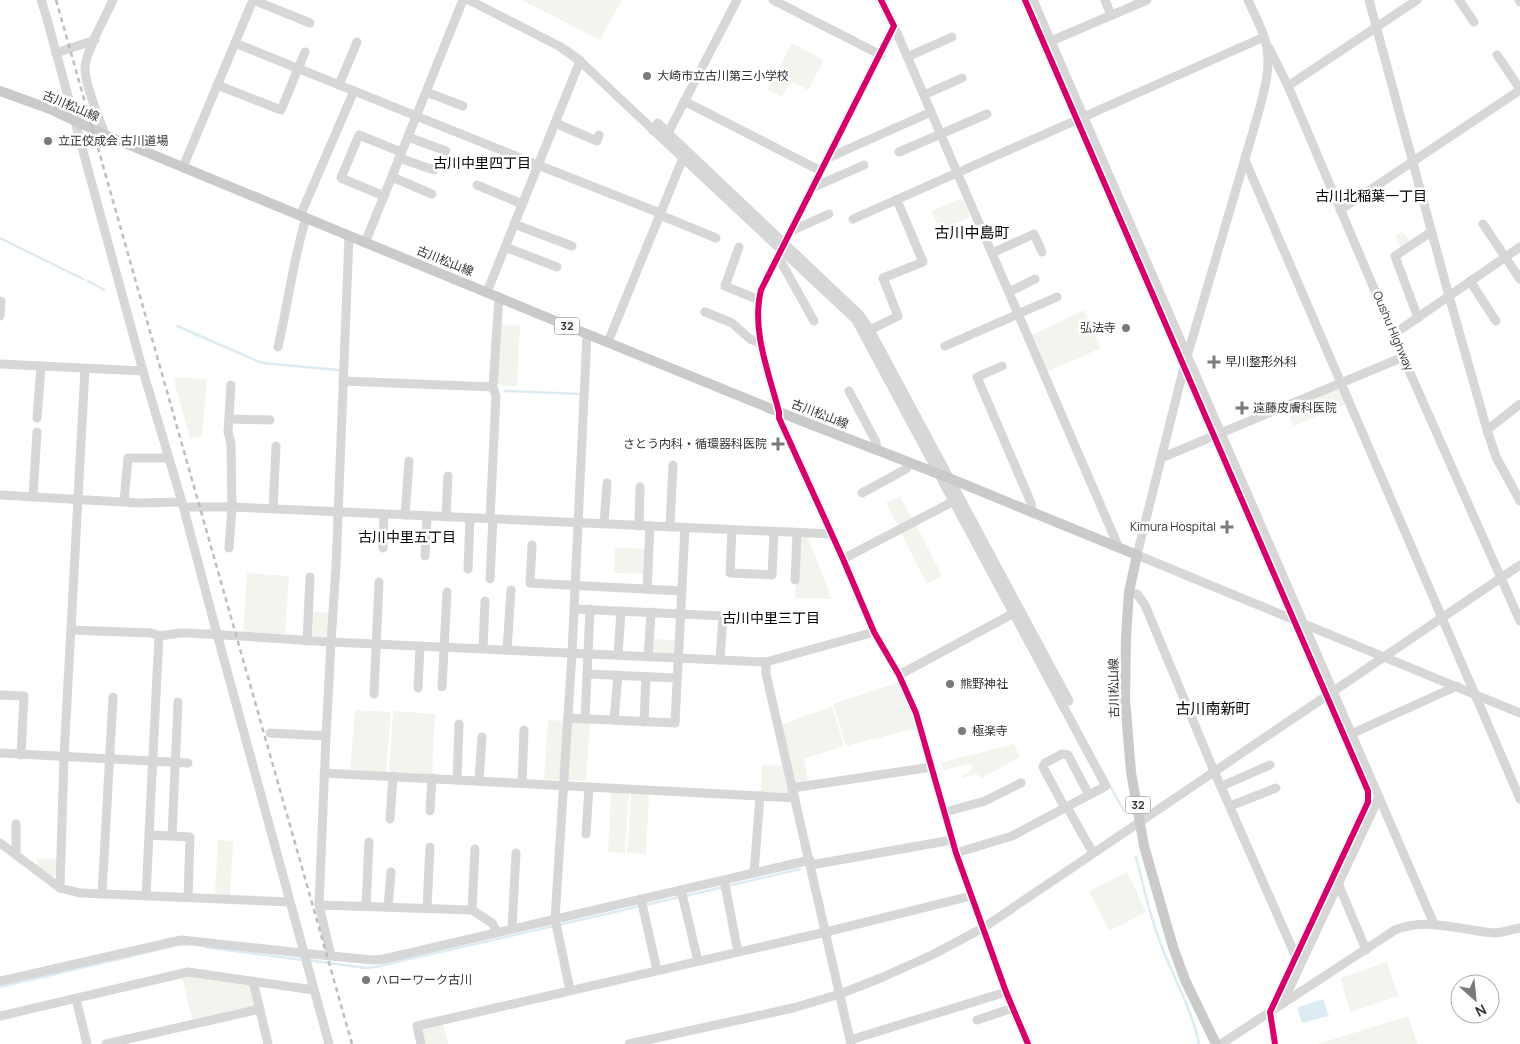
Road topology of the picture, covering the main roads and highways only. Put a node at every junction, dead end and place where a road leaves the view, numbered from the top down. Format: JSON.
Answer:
{"nodes":[{"id":1,"x":0,"y":91,"type":"edge"},
{"id":2,"x":1216,"y":1044,"type":"edge"}],
"edges":[{"from":1,"to":2,"type":"main road","name":"古川松山線","number":"32"}]}
